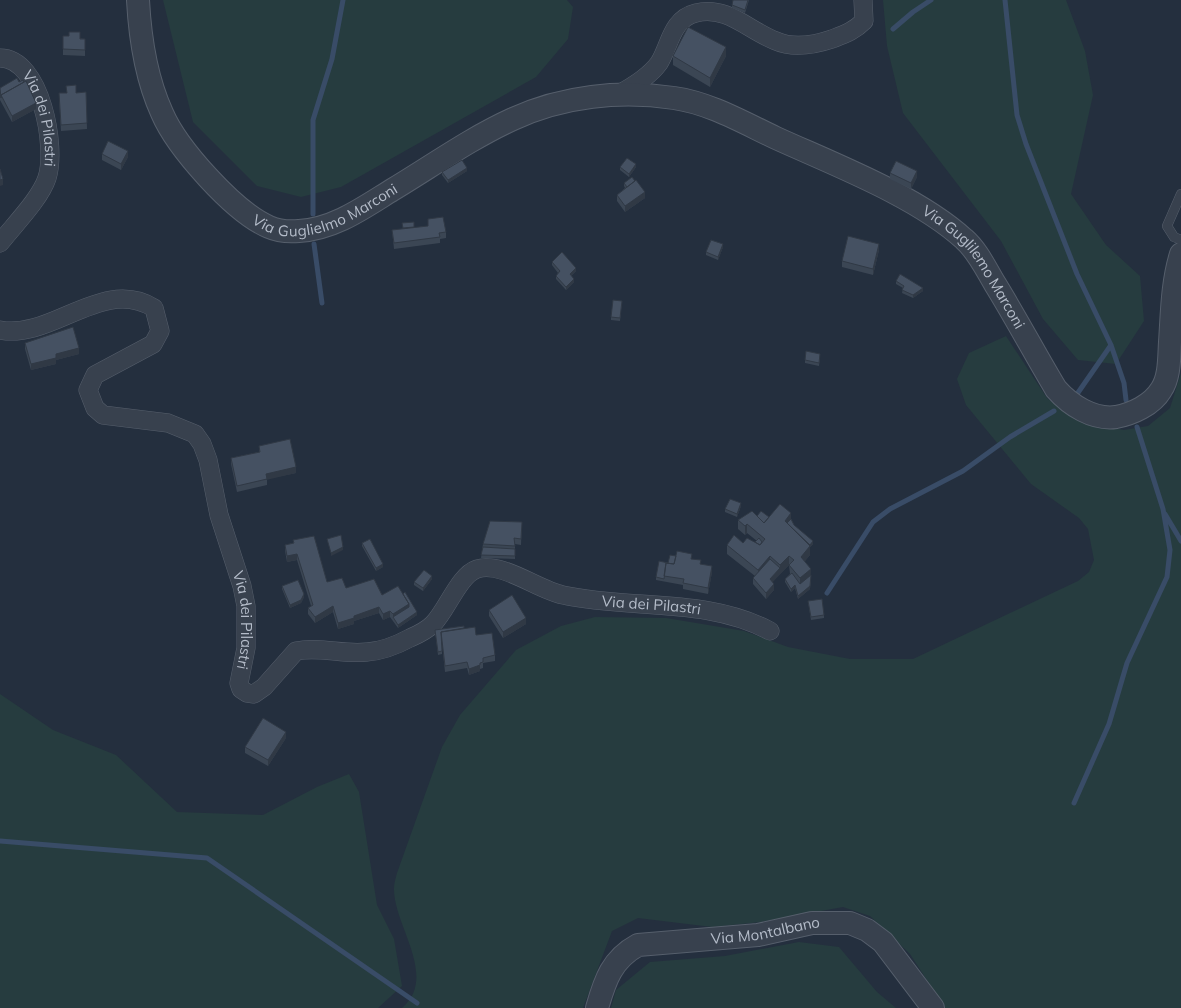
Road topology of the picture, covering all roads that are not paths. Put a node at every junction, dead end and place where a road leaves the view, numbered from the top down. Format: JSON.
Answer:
{"nodes":[{"id":1,"x":138,"y":0,"type":"edge"},
{"id":2,"x":863,"y":0,"type":"edge"},
{"id":3,"x":0,"y":58,"type":"edge"},
{"id":4,"x":617,"y":95,"type":"junction"},
{"id":5,"x":1181,"y":194,"type":"edge"},
{"id":6,"x":1181,"y":240,"type":"edge"},
{"id":7,"x":0,"y":243,"type":"edge"},
{"id":8,"x":1181,"y":254,"type":"edge"},
{"id":9,"x":0,"y":330,"type":"edge"},
{"id":10,"x":770,"y":631,"type":"dead end"},
{"id":11,"x":597,"y":1008,"type":"edge"},
{"id":12,"x":933,"y":1008,"type":"edge"}],
"edges":[{"from":1,"to":4,"type":"street","name":"Via Guglielmo Marconi"},
{"from":2,"to":4,"type":"street"},
{"from":3,"to":7,"type":"street","name":"Via dei Pilastri"},
{"from":4,"to":8,"type":"street","name":"Via Guglilemo Marconi"},
{"from":5,"to":6,"type":"lane"},
{"from":9,"to":10,"type":"street","name":"Via dei Pilastri"},
{"from":11,"to":12,"type":"street","name":"Via Montalbano"}]}
